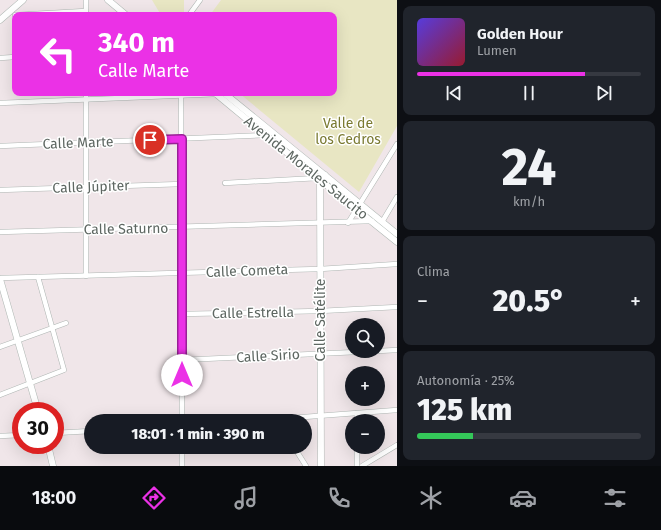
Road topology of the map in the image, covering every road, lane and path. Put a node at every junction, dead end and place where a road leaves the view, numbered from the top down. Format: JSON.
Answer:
{"nodes":[{"id":1,"x":23,"y":0,"type":"edge"},
{"id":2,"x":86,"y":0,"type":"edge"},
{"id":3,"x":108,"y":0,"type":"edge"},
{"id":4,"x":200,"y":0,"type":"edge"},
{"id":5,"x":86,"y":12,"type":"edge"},
{"id":6,"x":122,"y":12,"type":"edge"},
{"id":7,"x":191,"y":12,"type":"edge"},
{"id":8,"x":12,"y":15,"type":"edge"},
{"id":9,"x":6,"y":16,"type":"junction"},
{"id":10,"x":0,"y":20,"type":"edge"},
{"id":11,"x":0,"y":58,"type":"edge"},
{"id":12,"x":12,"y":58,"type":"edge"},
{"id":13,"x":86,"y":96,"type":"edge"},
{"id":14,"x":149,"y":96,"type":"edge"},
{"id":15,"x":181,"y":96,"type":"edge"},
{"id":16,"x":218,"y":96,"type":"edge"},
{"id":17,"x":227,"y":96,"type":"edge"},
{"id":18,"x":86,"y":100,"type":"junction"},
{"id":19,"x":0,"y":103,"type":"edge"},
{"id":20,"x":241,"y":111,"type":"junction"},
{"id":21,"x":275,"y":135,"type":"junction"},
{"id":22,"x":265,"y":136,"type":"junction"},
{"id":23,"x":182,"y":139,"type":"junction"},
{"id":24,"x":86,"y":143,"type":"junction"},
{"id":25,"x":397,"y":144,"type":"edge"},
{"id":26,"x":0,"y":146,"type":"edge"},
{"id":27,"x":321,"y":178,"type":"junction"},
{"id":28,"x":225,"y":183,"type":"dead end"},
{"id":29,"x":182,"y":184,"type":"junction"},
{"id":30,"x":86,"y":187,"type":"junction"},
{"id":31,"x":0,"y":190,"type":"edge"},
{"id":32,"x":397,"y":197,"type":"edge"},
{"id":33,"x":359,"y":207,"type":"junction"},
{"id":34,"x":372,"y":221,"type":"junction"},
{"id":35,"x":382,"y":222,"type":"junction"},
{"id":36,"x":320,"y":223,"type":"junction"},
{"id":37,"x":348,"y":223,"type":"junction"},
{"id":38,"x":182,"y":228,"type":"junction"},
{"id":39,"x":87,"y":230,"type":"junction"},
{"id":40,"x":0,"y":232,"type":"edge"},
{"id":41,"x":397,"y":234,"type":"edge"},
{"id":42,"x":397,"y":242,"type":"edge"},
{"id":43,"x":397,"y":264,"type":"edge"},
{"id":44,"x":320,"y":269,"type":"junction"},
{"id":45,"x":182,"y":273,"type":"junction"},
{"id":46,"x":86,"y":276,"type":"junction"},
{"id":47,"x":38,"y":277,"type":"junction"},
{"id":48,"x":0,"y":279,"type":"edge"},
{"id":49,"x":397,"y":307,"type":"edge"},
{"id":50,"x":320,"y":311,"type":"junction"},
{"id":51,"x":182,"y":314,"type":"junction"},
{"id":52,"x":66,"y":323,"type":"dead end"},
{"id":53,"x":52,"y":328,"type":"junction"},
{"id":54,"x":17,"y":340,"type":"junction"},
{"id":55,"x":0,"y":347,"type":"edge"},
{"id":56,"x":397,"y":350,"type":"edge"},
{"id":57,"x":385,"y":351,"type":"edge"},
{"id":58,"x":345,"y":353,"type":"edge"},
{"id":59,"x":320,"y":354,"type":"junction"},
{"id":60,"x":182,"y":360,"type":"junction"},
{"id":61,"x":30,"y":383,"type":"junction"},
{"id":62,"x":0,"y":395,"type":"edge"},
{"id":63,"x":35,"y":402,"type":"edge"},
{"id":64,"x":397,"y":410,"type":"edge"},
{"id":65,"x":357,"y":413,"type":"joint"},
{"id":66,"x":182,"y":414,"type":"edge"},
{"id":67,"x":320,"y":415,"type":"junction"},
{"id":68,"x":312,"y":416,"type":"edge"},
{"id":69,"x":84,"y":431,"type":"edge"},
{"id":70,"x":64,"y":432,"type":"edge"},
{"id":71,"x":12,"y":435,"type":"edge"},
{"id":72,"x":0,"y":436,"type":"edge"},
{"id":73,"x":397,"y":445,"type":"edge"},
{"id":74,"x":51,"y":454,"type":"edge"},
{"id":75,"x":182,"y":454,"type":"edge"},
{"id":76,"x":298,"y":454,"type":"edge"},
{"id":77,"x":357,"y":454,"type":"edge"},
{"id":78,"x":54,"y":466,"type":"edge"},
{"id":79,"x":182,"y":466,"type":"edge"},
{"id":80,"x":306,"y":466,"type":"edge"},
{"id":81,"x":321,"y":466,"type":"edge"},
{"id":82,"x":358,"y":466,"type":"edge"},
{"id":83,"x":362,"y":466,"type":"edge"}],
"edges":[{"from":1,"to":9,"type":"main road"},
{"from":2,"to":5,"type":"street"},
{"from":3,"to":6,"type":"main road"},
{"from":4,"to":7,"type":"street"},
{"from":8,"to":9,"type":"street"},
{"from":9,"to":10,"type":"main road"},
{"from":11,"to":12,"type":"street"},
{"from":13,"to":18,"type":"street"},
{"from":14,"to":18,"type":"street"},
{"from":15,"to":23,"type":"street"},
{"from":16,"to":20,"type":"main road","name":"Avenida Morales Saucito"},
{"from":17,"to":20,"type":"main road","name":"Avenida Morales Saucito"},
{"from":18,"to":19,"type":"street"},
{"from":18,"to":24,"type":"street"},
{"from":20,"to":21,"type":"main road","name":"Avenida Morales Saucito"},
{"from":20,"to":22,"type":"main road","name":"Avenida Morales Saucito"},
{"from":21,"to":22,"type":"street","name":"Calle Marte"},
{"from":21,"to":27,"type":"main road","name":"Avenida Morales Saucito"},
{"from":22,"to":23,"type":"street","name":"Calle Marte"},
{"from":22,"to":27,"type":"main road","name":"Avenida Morales Saucito"},
{"from":23,"to":24,"type":"street","name":"Calle Marte"},
{"from":23,"to":29,"type":"street"},
{"from":24,"to":26,"type":"street","name":"Calle Marte"},
{"from":24,"to":30,"type":"street"},
{"from":25,"to":33,"type":"street"},
{"from":27,"to":28,"type":"street"},
{"from":27,"to":33,"type":"main road","name":"Avenida Morales Saucito"},
{"from":27,"to":36,"type":"main road","name":"Calle Satélite"},
{"from":29,"to":30,"type":"street","name":"Calle Júpiter"},
{"from":29,"to":38,"type":"street"},
{"from":30,"to":31,"type":"street","name":"Calle Júpiter"},
{"from":30,"to":39,"type":"street"},
{"from":32,"to":35,"type":"street"},
{"from":33,"to":34,"type":"main road","name":"Avenida Morales Saucito"},
{"from":33,"to":35,"type":"main road","name":"Avenida Morales Saucito"},
{"from":33,"to":37,"type":"street"},
{"from":34,"to":37,"type":"street","name":"Calle Saturno"},
{"from":34,"to":42,"type":"main road","name":"Avenida Morales Saucito"},
{"from":35,"to":41,"type":"main road","name":"Avenida Morales Saucito"},
{"from":36,"to":37,"type":"street","name":"Calle Saturno"},
{"from":36,"to":38,"type":"street","name":"Calle Saturno"},
{"from":36,"to":44,"type":"main road","name":"Calle Satélite"},
{"from":38,"to":39,"type":"street","name":"Calle Saturno"},
{"from":38,"to":45,"type":"street"},
{"from":39,"to":40,"type":"street","name":"Calle Saturno"},
{"from":39,"to":46,"type":"street"},
{"from":43,"to":44,"type":"street","name":"Calle Cometa"},
{"from":44,"to":45,"type":"street","name":"Calle Cometa"},
{"from":44,"to":50,"type":"main road","name":"Calle Satélite"},
{"from":45,"to":46,"type":"street","name":"Calle Cometa"},
{"from":45,"to":51,"type":"street"},
{"from":46,"to":47,"type":"street","name":"Calle Cometa"},
{"from":47,"to":48,"type":"street","name":"Calle Cometa"},
{"from":47,"to":53,"type":"street"},
{"from":48,"to":54,"type":"main road"},
{"from":49,"to":50,"type":"street","name":"Calle Estrella"},
{"from":50,"to":51,"type":"street","name":"Calle Estrella"},
{"from":50,"to":59,"type":"main road","name":"Calle Satélite"},
{"from":51,"to":60,"type":"street"},
{"from":52,"to":53,"type":"street"},
{"from":53,"to":54,"type":"street"},
{"from":53,"to":61,"type":"street"},
{"from":54,"to":55,"type":"street"},
{"from":54,"to":61,"type":"main road"},
{"from":56,"to":57,"type":"street","name":"Calle Sirio"},
{"from":58,"to":59,"type":"street","name":"Calle Sirio"},
{"from":59,"to":60,"type":"street","name":"Calle Sirio"},
{"from":59,"to":67,"type":"main road","name":"Calle Satélite"},
{"from":60,"to":66,"type":"street"},
{"from":61,"to":62,"type":"street"},
{"from":61,"to":63,"type":"main road"},
{"from":64,"to":65,"type":"street"},
{"from":65,"to":67,"type":"street"},
{"from":67,"to":68,"type":"street"},
{"from":67,"to":81,"type":"main road","name":"Calle Satélite"},
{"from":69,"to":70,"type":"street"},
{"from":71,"to":72,"type":"street"},
{"from":73,"to":83,"type":"street"},
{"from":74,"to":78,"type":"main road"},
{"from":75,"to":79,"type":"street"},
{"from":76,"to":80,"type":"street"},
{"from":77,"to":82,"type":"street"}]}
